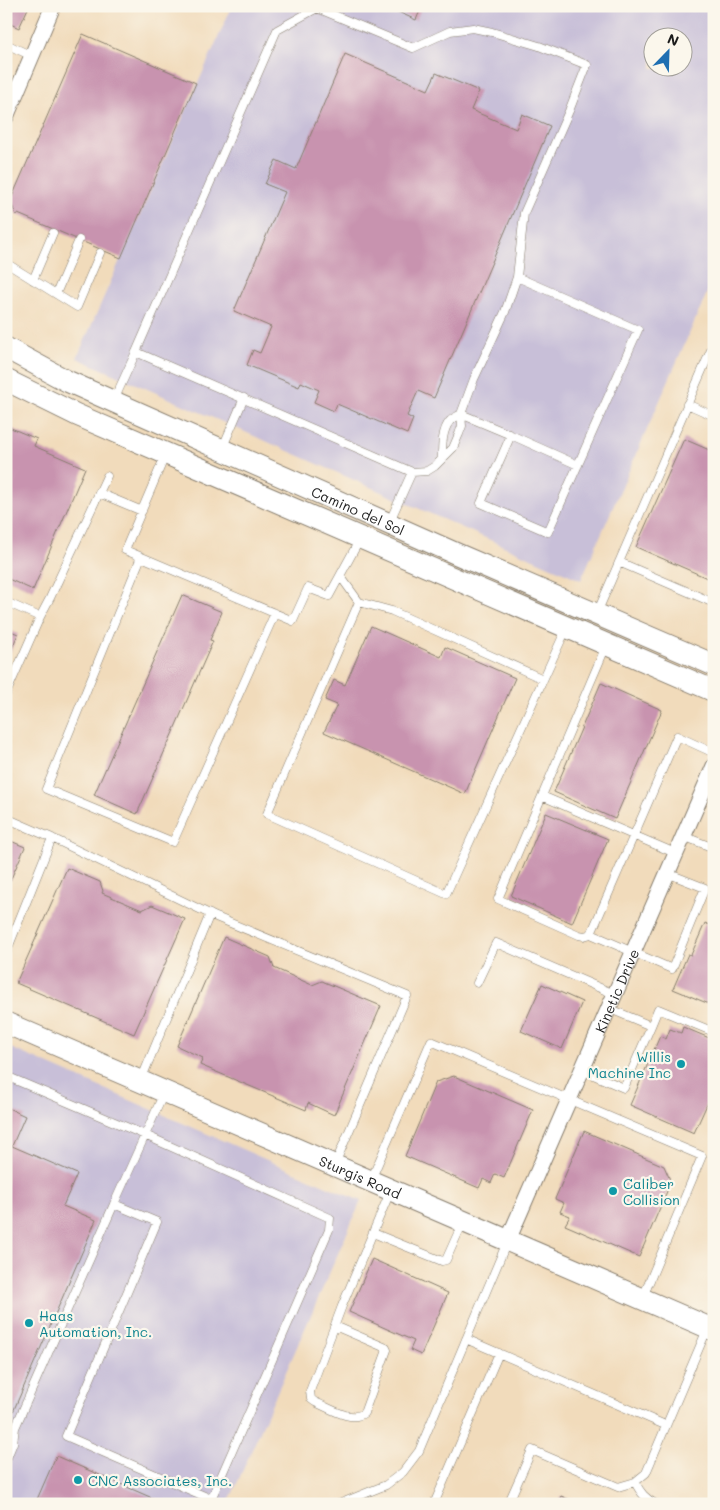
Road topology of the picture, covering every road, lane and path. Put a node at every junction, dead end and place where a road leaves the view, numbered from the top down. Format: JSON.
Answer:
{"nodes":[{"id":1,"x":53,"y":6,"type":"edge"},
{"id":2,"x":6,"y":44,"type":"edge"},
{"id":3,"x":32,"y":56,"type":"junction"},
{"id":4,"x":6,"y":117,"type":"edge"},
{"id":5,"x":53,"y":233,"type":"dead end"},
{"id":6,"x":79,"y":240,"type":"dead end"},
{"id":7,"x":100,"y":254,"type":"dead end"},
{"id":8,"x":6,"y":264,"type":"edge"},
{"id":9,"x":516,"y":277,"type":"junction"},
{"id":10,"x":33,"y":280,"type":"junction"},
{"id":11,"x":56,"y":294,"type":"junction"},
{"id":12,"x":714,"y":343,"type":"edge"},
{"id":13,"x":6,"y":348,"type":"edge"},
{"id":14,"x":136,"y":352,"type":"junction"},
{"id":15,"x":6,"y":380,"type":"edge"},
{"id":16,"x":244,"y":398,"type":"junction"},
{"id":17,"x":114,"y":402,"type":"junction"},
{"id":18,"x":687,"y":404,"type":"junction"},
{"id":19,"x":461,"y":414,"type":"junction"},
{"id":20,"x":714,"y":416,"type":"edge"},
{"id":21,"x":511,"y":436,"type":"junction"},
{"id":22,"x":222,"y":449,"type":"junction"},
{"id":23,"x":166,"y":454,"type":"junction"},
{"id":24,"x":442,"y":458,"type":"junction"},
{"id":25,"x":578,"y":465,"type":"junction"},
{"id":26,"x":412,"y":472,"type":"junction"},
{"id":27,"x":107,"y":476,"type":"dead end"},
{"id":28,"x":99,"y":493,"type":"junction"},
{"id":29,"x":142,"y":511,"type":"junction"},
{"id":30,"x":379,"y":520,"type":"junction"},
{"id":31,"x":360,"y":538,"type":"junction"},
{"id":32,"x":140,"y":557,"type":"junction"},
{"id":33,"x":619,"y":562,"type":"junction"},
{"id":34,"x":341,"y":577,"type":"junction"},
{"id":35,"x":6,"y":602,"type":"edge"},
{"id":36,"x":359,"y":602,"type":"junction"},
{"id":37,"x":714,"y":603,"type":"edge"},
{"id":38,"x":275,"y":613,"type":"junction"},
{"id":39,"x":596,"y":614,"type":"junction"},
{"id":40,"x":40,"y":617,"type":"junction"},
{"id":41,"x":567,"y":627,"type":"junction"},
{"id":42,"x":606,"y":644,"type":"junction"},
{"id":43,"x":714,"y":664,"type":"edge"},
{"id":44,"x":543,"y":679,"type":"junction"},
{"id":45,"x":714,"y":690,"type":"edge"},
{"id":46,"x":6,"y":694,"type":"edge"},
{"id":47,"x":714,"y":753,"type":"edge"},
{"id":48,"x":714,"y":766,"type":"edge"},
{"id":49,"x":542,"y":796,"type":"junction"},
{"id":50,"x":6,"y":818,"type":"edge"},
{"id":51,"x":634,"y":835,"type":"junction"},
{"id":52,"x":684,"y":836,"type":"junction"},
{"id":53,"x":52,"y":838,"type":"junction"},
{"id":54,"x":714,"y":848,"type":"edge"},
{"id":55,"x":675,"y":853,"type":"junction"},
{"id":56,"x":667,"y":872,"type":"junction"},
{"id":57,"x":210,"y":914,"type":"junction"},
{"id":58,"x":591,"y":934,"type":"junction"},
{"id":59,"x":633,"y":952,"type":"junction"},
{"id":60,"x":6,"y":953,"type":"edge"},
{"id":61,"x":477,"y":983,"type":"dead end"},
{"id":62,"x":611,"y":1001,"type":"junction"},
{"id":63,"x":6,"y":1024,"type":"edge"},
{"id":64,"x":651,"y":1026,"type":"junction"},
{"id":65,"x":714,"y":1032,"type":"edge"},
{"id":66,"x":582,"y":1070,"type":"junction"},
{"id":67,"x":6,"y":1076,"type":"edge"},
{"id":68,"x":140,"y":1082,"type":"junction"},
{"id":69,"x":165,"y":1092,"type":"junction"},
{"id":70,"x":569,"y":1099,"type":"junction"},
{"id":71,"x":145,"y":1134,"type":"junction"},
{"id":72,"x":335,"y":1166,"type":"junction"},
{"id":73,"x":370,"y":1181,"type":"junction"},
{"id":74,"x":391,"y":1190,"type":"junction"},
{"id":75,"x":114,"y":1204,"type":"junction"},
{"id":76,"x":463,"y":1222,"type":"junction"},
{"id":77,"x":373,"y":1233,"type":"junction"},
{"id":78,"x":508,"y":1240,"type":"junction"},
{"id":79,"x":642,"y":1299,"type":"junction"},
{"id":80,"x":712,"y":1323,"type":"edge"},
{"id":81,"x":335,"y":1326,"type":"junction"},
{"id":82,"x":466,"y":1339,"type":"junction"},
{"id":83,"x":499,"y":1353,"type":"junction"},
{"id":84,"x":665,"y":1425,"type":"junction"},
{"id":85,"x":6,"y":1460,"type":"edge"},
{"id":86,"x":635,"y":1482,"type":"junction"},
{"id":87,"x":210,"y":1502,"type":"edge"},
{"id":88,"x":338,"y":1504,"type":"edge"},
{"id":89,"x":434,"y":1504,"type":"edge"},
{"id":90,"x":508,"y":1504,"type":"edge"},
{"id":91,"x":656,"y":1504,"type":"edge"}],
"edges":[{"from":1,"to":3,"type":"street"},
{"from":2,"to":3,"type":"lane"},
{"from":3,"to":4,"type":"street"},
{"from":5,"to":10,"type":"lane"},
{"from":6,"to":11,"type":"lane"},
{"from":7,"to":11,"type":"lane"},
{"from":8,"to":10,"type":"lane"},
{"from":9,"to":14,"type":"lane"},
{"from":9,"to":19,"type":"lane"},
{"from":9,"to":25,"type":"lane"},
{"from":10,"to":11,"type":"lane"},
{"from":12,"to":18,"type":"lane"},
{"from":13,"to":17,"type":"street","name":"Camino del Sol"},
{"from":14,"to":16,"type":"lane"},
{"from":14,"to":17,"type":"lane"},
{"from":15,"to":23,"type":"street","name":"Camino del Sol"},
{"from":16,"to":22,"type":"lane"},
{"from":16,"to":26,"type":"lane"},
{"from":17,"to":22,"type":"street","name":"Camino del Sol"},
{"from":18,"to":20,"type":"lane"},
{"from":18,"to":33,"type":"lane"},
{"from":19,"to":21,"type":"lane"},
{"from":19,"to":24,"type":"lane"},
{"from":19,"to":24,"type":"lane"},
{"from":21,"to":25,"type":"lane"},
{"from":21,"to":25,"type":"lane"},
{"from":22,"to":30,"type":"street","name":"Camino del Sol"},
{"from":23,"to":29,"type":"lane"},
{"from":23,"to":31,"type":"street","name":"Camino del Sol"},
{"from":24,"to":26,"type":"lane"},
{"from":26,"to":30,"type":"lane"},
{"from":27,"to":28,"type":"lane"},
{"from":28,"to":29,"type":"lane"},
{"from":28,"to":40,"type":"lane"},
{"from":29,"to":32,"type":"lane"},
{"from":30,"to":31,"type":"street"},
{"from":30,"to":39,"type":"street","name":"Camino del Sol"},
{"from":31,"to":34,"type":"lane"},
{"from":31,"to":41,"type":"street","name":"Camino del Sol"},
{"from":32,"to":38,"type":"lane"},
{"from":32,"to":38,"type":"lane"},
{"from":33,"to":37,"type":"lane"},
{"from":33,"to":39,"type":"lane"},
{"from":34,"to":36,"type":"lane"},
{"from":34,"to":38,"type":"lane"},
{"from":35,"to":40,"type":"lane"},
{"from":36,"to":44,"type":"lane"},
{"from":36,"to":44,"type":"lane"},
{"from":39,"to":43,"type":"street","name":"Camino del Sol"},
{"from":40,"to":46,"type":"lane"},
{"from":41,"to":42,"type":"street","name":"Camino del Sol"},
{"from":41,"to":44,"type":"lane"},
{"from":42,"to":45,"type":"street","name":"Camino del Sol"},
{"from":42,"to":49,"type":"lane"},
{"from":47,"to":51,"type":"lane"},
{"from":48,"to":52,"type":"street","name":"Kinetic Drive"},
{"from":49,"to":51,"type":"lane"},
{"from":49,"to":58,"type":"lane"},
{"from":50,"to":53,"type":"lane"},
{"from":51,"to":55,"type":"lane"},
{"from":51,"to":58,"type":"lane"},
{"from":52,"to":54,"type":"lane"},
{"from":52,"to":55,"type":"street","name":"Kinetic Drive"},
{"from":53,"to":57,"type":"lane"},
{"from":53,"to":60,"type":"lane"},
{"from":55,"to":56,"type":"street","name":"Kinetic Drive"},
{"from":56,"to":59,"type":"street","name":"Kinetic Drive"},
{"from":56,"to":59,"type":"lane"},
{"from":57,"to":68,"type":"lane"},
{"from":57,"to":72,"type":"lane"},
{"from":58,"to":59,"type":"lane"},
{"from":59,"to":62,"type":"street","name":"Kinetic Drive"},
{"from":61,"to":62,"type":"lane"},
{"from":62,"to":64,"type":"lane"},
{"from":62,"to":66,"type":"street","name":"Kinetic Drive"},
{"from":63,"to":68,"type":"street","name":"Sturgis Road"},
{"from":64,"to":65,"type":"lane"},
{"from":64,"to":66,"type":"lane"},
{"from":66,"to":70,"type":"street","name":"Kinetic Drive"},
{"from":67,"to":71,"type":"lane"},
{"from":68,"to":69,"type":"street","name":"Sturgis Road"},
{"from":69,"to":71,"type":"lane"},
{"from":69,"to":72,"type":"street","name":"Sturgis Road"},
{"from":70,"to":73,"type":"lane"},
{"from":70,"to":78,"type":"street","name":"Kinetic Drive"},
{"from":70,"to":79,"type":"lane"},
{"from":71,"to":75,"type":"lane"},
{"from":71,"to":87,"type":"lane"},
{"from":72,"to":73,"type":"street","name":"Sturgis Road"},
{"from":73,"to":74,"type":"street","name":"Sturgis Road"},
{"from":74,"to":76,"type":"street","name":"Sturgis Road"},
{"from":74,"to":77,"type":"lane"},
{"from":75,"to":85,"type":"lane"},
{"from":75,"to":87,"type":"lane"},
{"from":76,"to":77,"type":"lane"},
{"from":76,"to":78,"type":"street","name":"Sturgis Road"},
{"from":77,"to":81,"type":"lane"},
{"from":78,"to":79,"type":"street","name":"Sturgis Road"},
{"from":78,"to":82,"type":"lane"},
{"from":79,"to":80,"type":"street","name":"Sturgis Road"},
{"from":80,"to":84,"type":"lane"},
{"from":81,"to":81,"type":"lane"},
{"from":82,"to":83,"type":"lane"},
{"from":82,"to":88,"type":"lane"},
{"from":83,"to":84,"type":"lane"},
{"from":83,"to":89,"type":"lane"},
{"from":84,"to":86,"type":"lane"},
{"from":86,"to":90,"type":"lane"},
{"from":86,"to":91,"type":"lane"}]}
